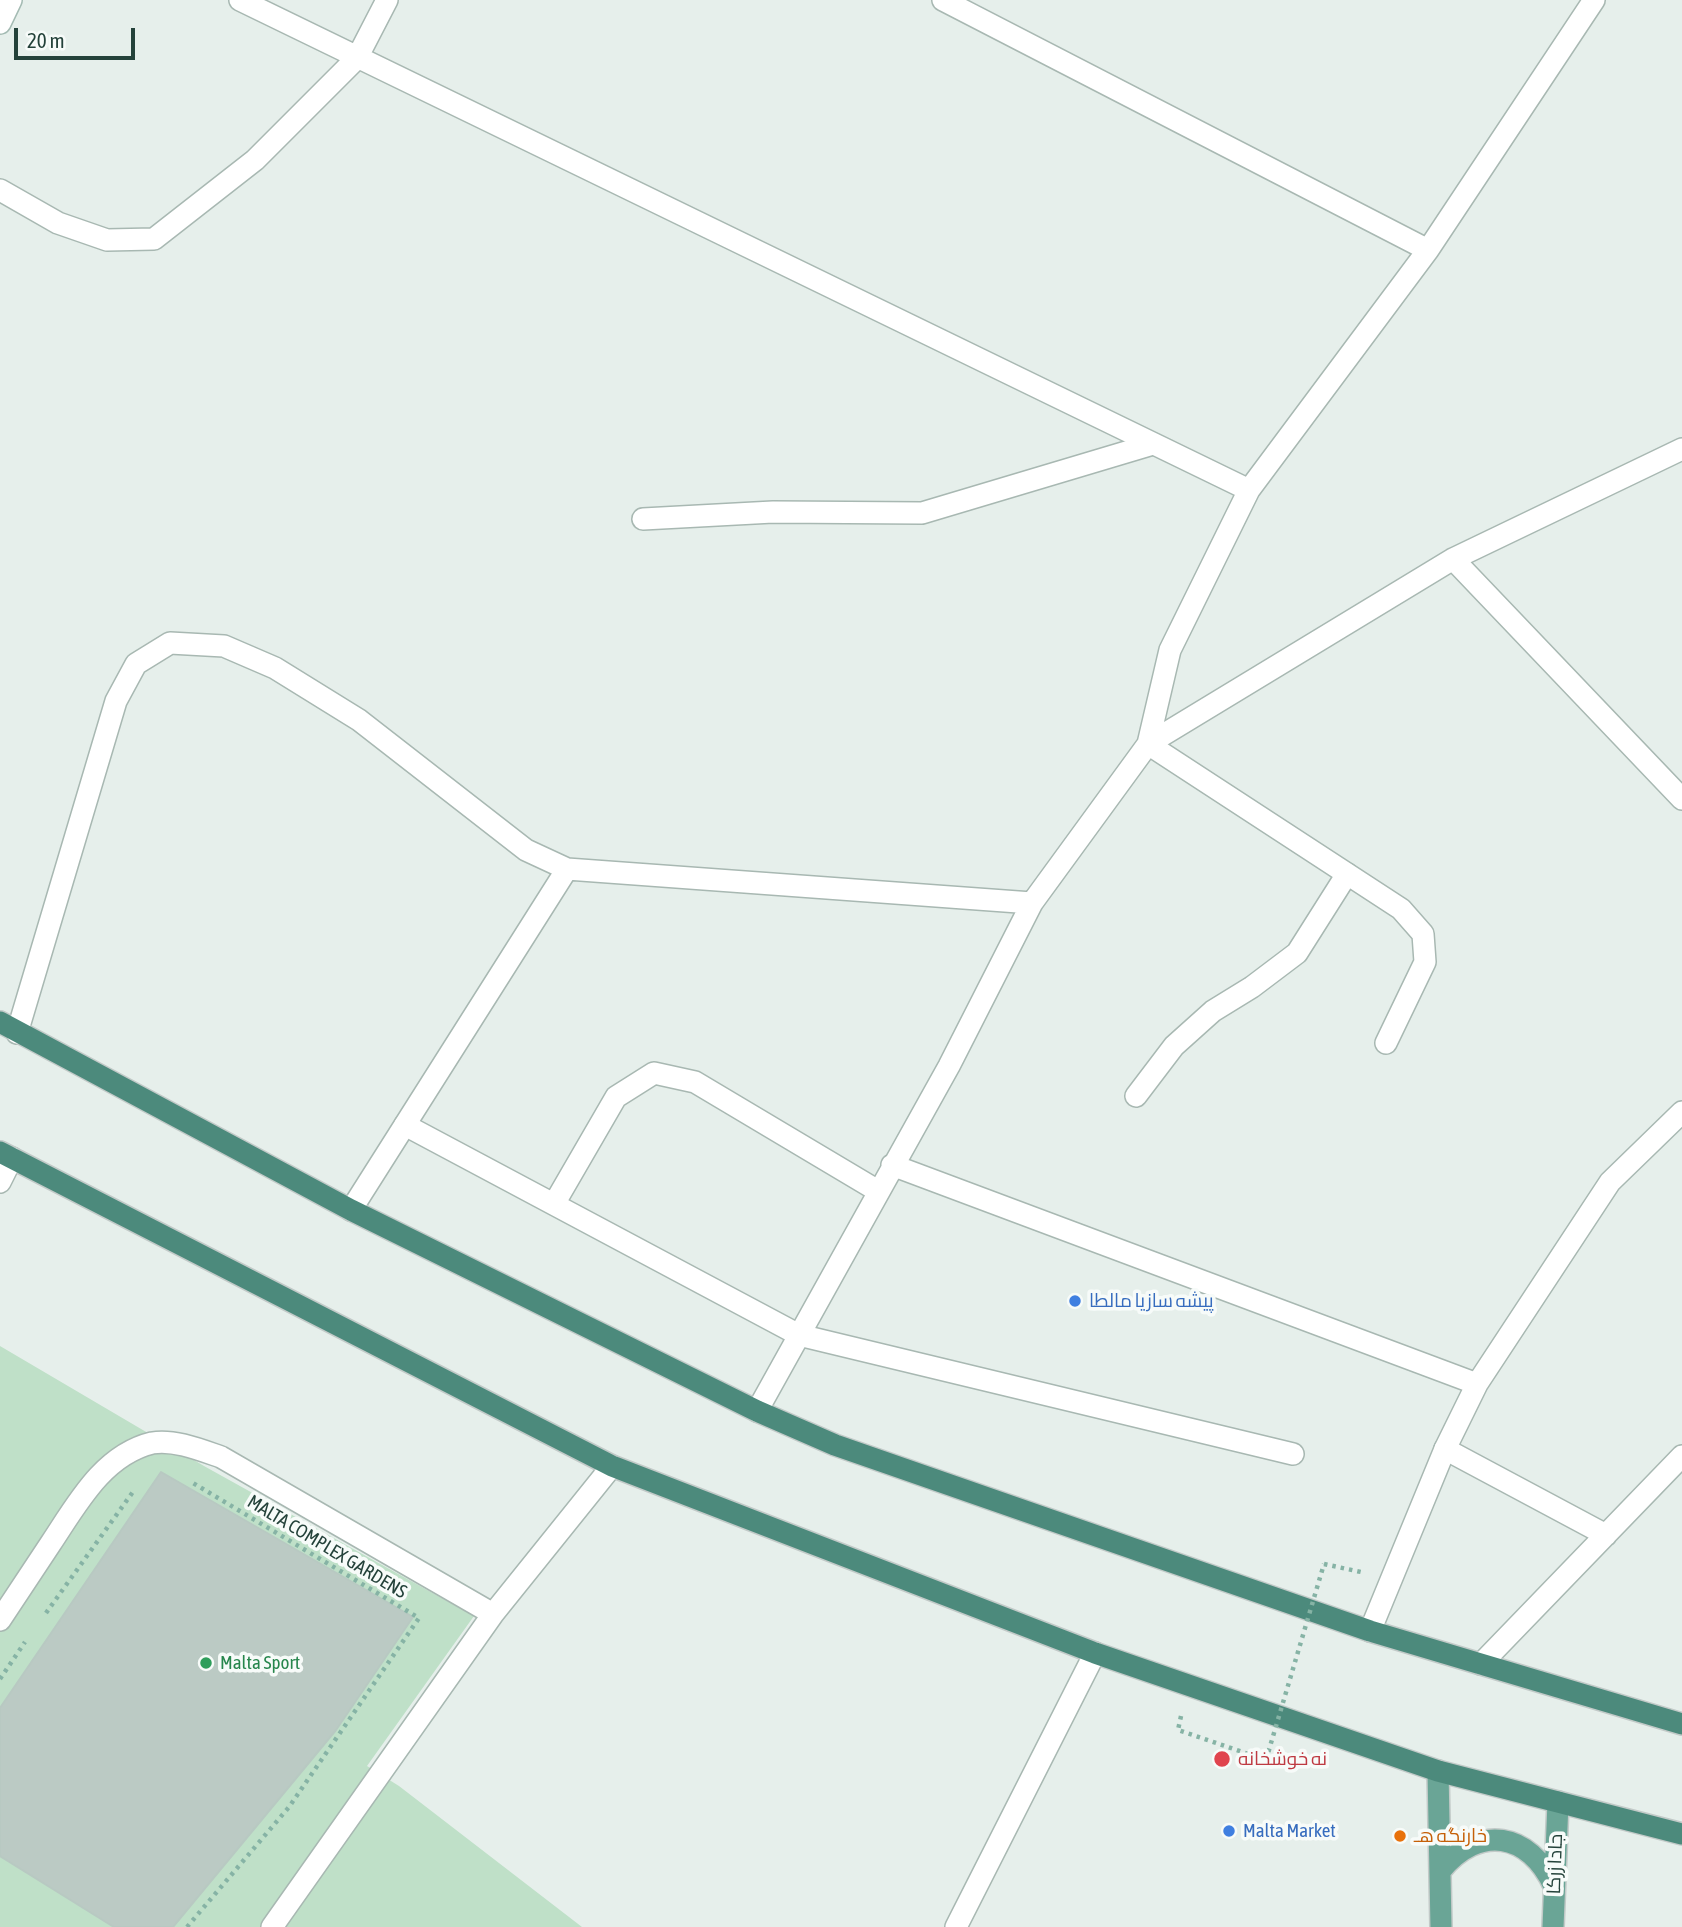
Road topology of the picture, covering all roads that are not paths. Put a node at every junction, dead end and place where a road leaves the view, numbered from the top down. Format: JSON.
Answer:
{"nodes":[{"id":1,"x":12,"y":0,"type":"edge"},
{"id":2,"x":240,"y":0,"type":"edge"},
{"id":3,"x":387,"y":0,"type":"edge"},
{"id":4,"x":943,"y":0,"type":"edge"},
{"id":5,"x":1594,"y":0,"type":"edge"},
{"id":6,"x":0,"y":23,"type":"edge"},
{"id":7,"x":357,"y":58,"type":"junction"},
{"id":8,"x":0,"y":190,"type":"edge"},
{"id":9,"x":1428,"y":250,"type":"junction"},
{"id":10,"x":1153,"y":444,"type":"junction"},
{"id":11,"x":1682,"y":449,"type":"edge"},
{"id":12,"x":1249,"y":490,"type":"junction"},
{"id":13,"x":643,"y":519,"type":"dead end"},
{"id":14,"x":1453,"y":559,"type":"junction"},
{"id":15,"x":1148,"y":744,"type":"junction"},
{"id":16,"x":1682,"y":799,"type":"edge"},
{"id":17,"x":567,"y":869,"type":"junction"},
{"id":18,"x":1348,"y":874,"type":"junction"},
{"id":19,"x":1032,"y":903,"type":"junction"},
{"id":20,"x":8,"y":1028,"type":"edge"},
{"id":21,"x":1386,"y":1044,"type":"dead end"},
{"id":22,"x":1136,"y":1096,"type":"dead end"},
{"id":23,"x":1682,"y":1112,"type":"edge"},
{"id":24,"x":405,"y":1125,"type":"junction"},
{"id":25,"x":6,"y":1155,"type":"edge"},
{"id":26,"x":892,"y":1164,"type":"junction"},
{"id":27,"x":0,"y":1182,"type":"edge"},
{"id":28,"x":878,"y":1191,"type":"junction"},
{"id":29,"x":554,"y":1205,"type":"junction"},
{"id":30,"x":351,"y":1210,"type":"junction"},
{"id":31,"x":799,"y":1335,"type":"junction"},
{"id":32,"x":1476,"y":1384,"type":"junction"},
{"id":33,"x":758,"y":1411,"type":"junction"},
{"id":34,"x":1445,"y":1449,"type":"junction"},
{"id":35,"x":1293,"y":1454,"type":"dead end"},
{"id":36,"x":1682,"y":1455,"type":"edge"},
{"id":37,"x":612,"y":1466,"type":"junction"},
{"id":38,"x":1606,"y":1535,"type":"junction"},
{"id":39,"x":493,"y":1614,"type":"junction"},
{"id":40,"x":0,"y":1620,"type":"edge"},
{"id":41,"x":1370,"y":1631,"type":"junction"},
{"id":42,"x":1095,"y":1653,"type":"junction"},
{"id":43,"x":1481,"y":1664,"type":"junction"},
{"id":44,"x":1682,"y":1724,"type":"edge"},
{"id":45,"x":1438,"y":1771,"type":"junction"},
{"id":46,"x":1558,"y":1802,"type":"junction"},
{"id":47,"x":1682,"y":1834,"type":"edge"},
{"id":48,"x":1441,"y":1870,"type":"junction"},
{"id":49,"x":1554,"y":1886,"type":"junction"},
{"id":50,"x":272,"y":1927,"type":"edge"},
{"id":51,"x":956,"y":1927,"type":"edge"},
{"id":52,"x":1441,"y":1927,"type":"edge"},
{"id":53,"x":1553,"y":1927,"type":"edge"}],
"edges":[{"from":1,"to":6,"type":"street"},
{"from":2,"to":7,"type":"street"},
{"from":3,"to":7,"type":"street"},
{"from":4,"to":9,"type":"street"},
{"from":5,"to":9,"type":"street"},
{"from":7,"to":8,"type":"street"},
{"from":7,"to":10,"type":"street"},
{"from":9,"to":12,"type":"street"},
{"from":10,"to":12,"type":"street"},
{"from":10,"to":13,"type":"street"},
{"from":11,"to":14,"type":"street"},
{"from":12,"to":15,"type":"street"},
{"from":14,"to":15,"type":"street"},
{"from":14,"to":16,"type":"street"},
{"from":15,"to":18,"type":"street"},
{"from":15,"to":19,"type":"street"},
{"from":17,"to":19,"type":"street"},
{"from":17,"to":20,"type":"street"},
{"from":17,"to":24,"type":"street"},
{"from":18,"to":21,"type":"street"},
{"from":18,"to":22,"type":"street"},
{"from":19,"to":26,"type":"street"},
{"from":20,"to":30,"type":"highway"},
{"from":23,"to":32,"type":"street"},
{"from":24,"to":29,"type":"street"},
{"from":24,"to":30,"type":"street"},
{"from":25,"to":27,"type":"street"},
{"from":25,"to":37,"type":"highway"},
{"from":26,"to":28,"type":"street"},
{"from":26,"to":32,"type":"street"},
{"from":28,"to":29,"type":"street"},
{"from":28,"to":31,"type":"street"},
{"from":29,"to":31,"type":"street"},
{"from":30,"to":33,"type":"highway"},
{"from":31,"to":33,"type":"street"},
{"from":31,"to":35,"type":"street"},
{"from":32,"to":34,"type":"street"},
{"from":33,"to":41,"type":"highway"},
{"from":34,"to":38,"type":"street"},
{"from":34,"to":41,"type":"street"},
{"from":36,"to":38,"type":"street"},
{"from":37,"to":39,"type":"street"},
{"from":37,"to":42,"type":"highway"},
{"from":38,"to":43,"type":"street"},
{"from":39,"to":40,"type":"street"},
{"from":39,"to":50,"type":"street"},
{"from":41,"to":43,"type":"highway"},
{"from":42,"to":45,"type":"highway"},
{"from":42,"to":51,"type":"street"},
{"from":43,"to":44,"type":"highway"},
{"from":45,"to":46,"type":"highway"},
{"from":45,"to":48,"type":"main road"},
{"from":46,"to":47,"type":"highway"},
{"from":46,"to":49,"type":"main road","name":"جادا زرکا"},
{"from":48,"to":49,"type":"main road"},
{"from":48,"to":52,"type":"main road"},
{"from":49,"to":53,"type":"main road","name":"جادا زرکا"}]}
